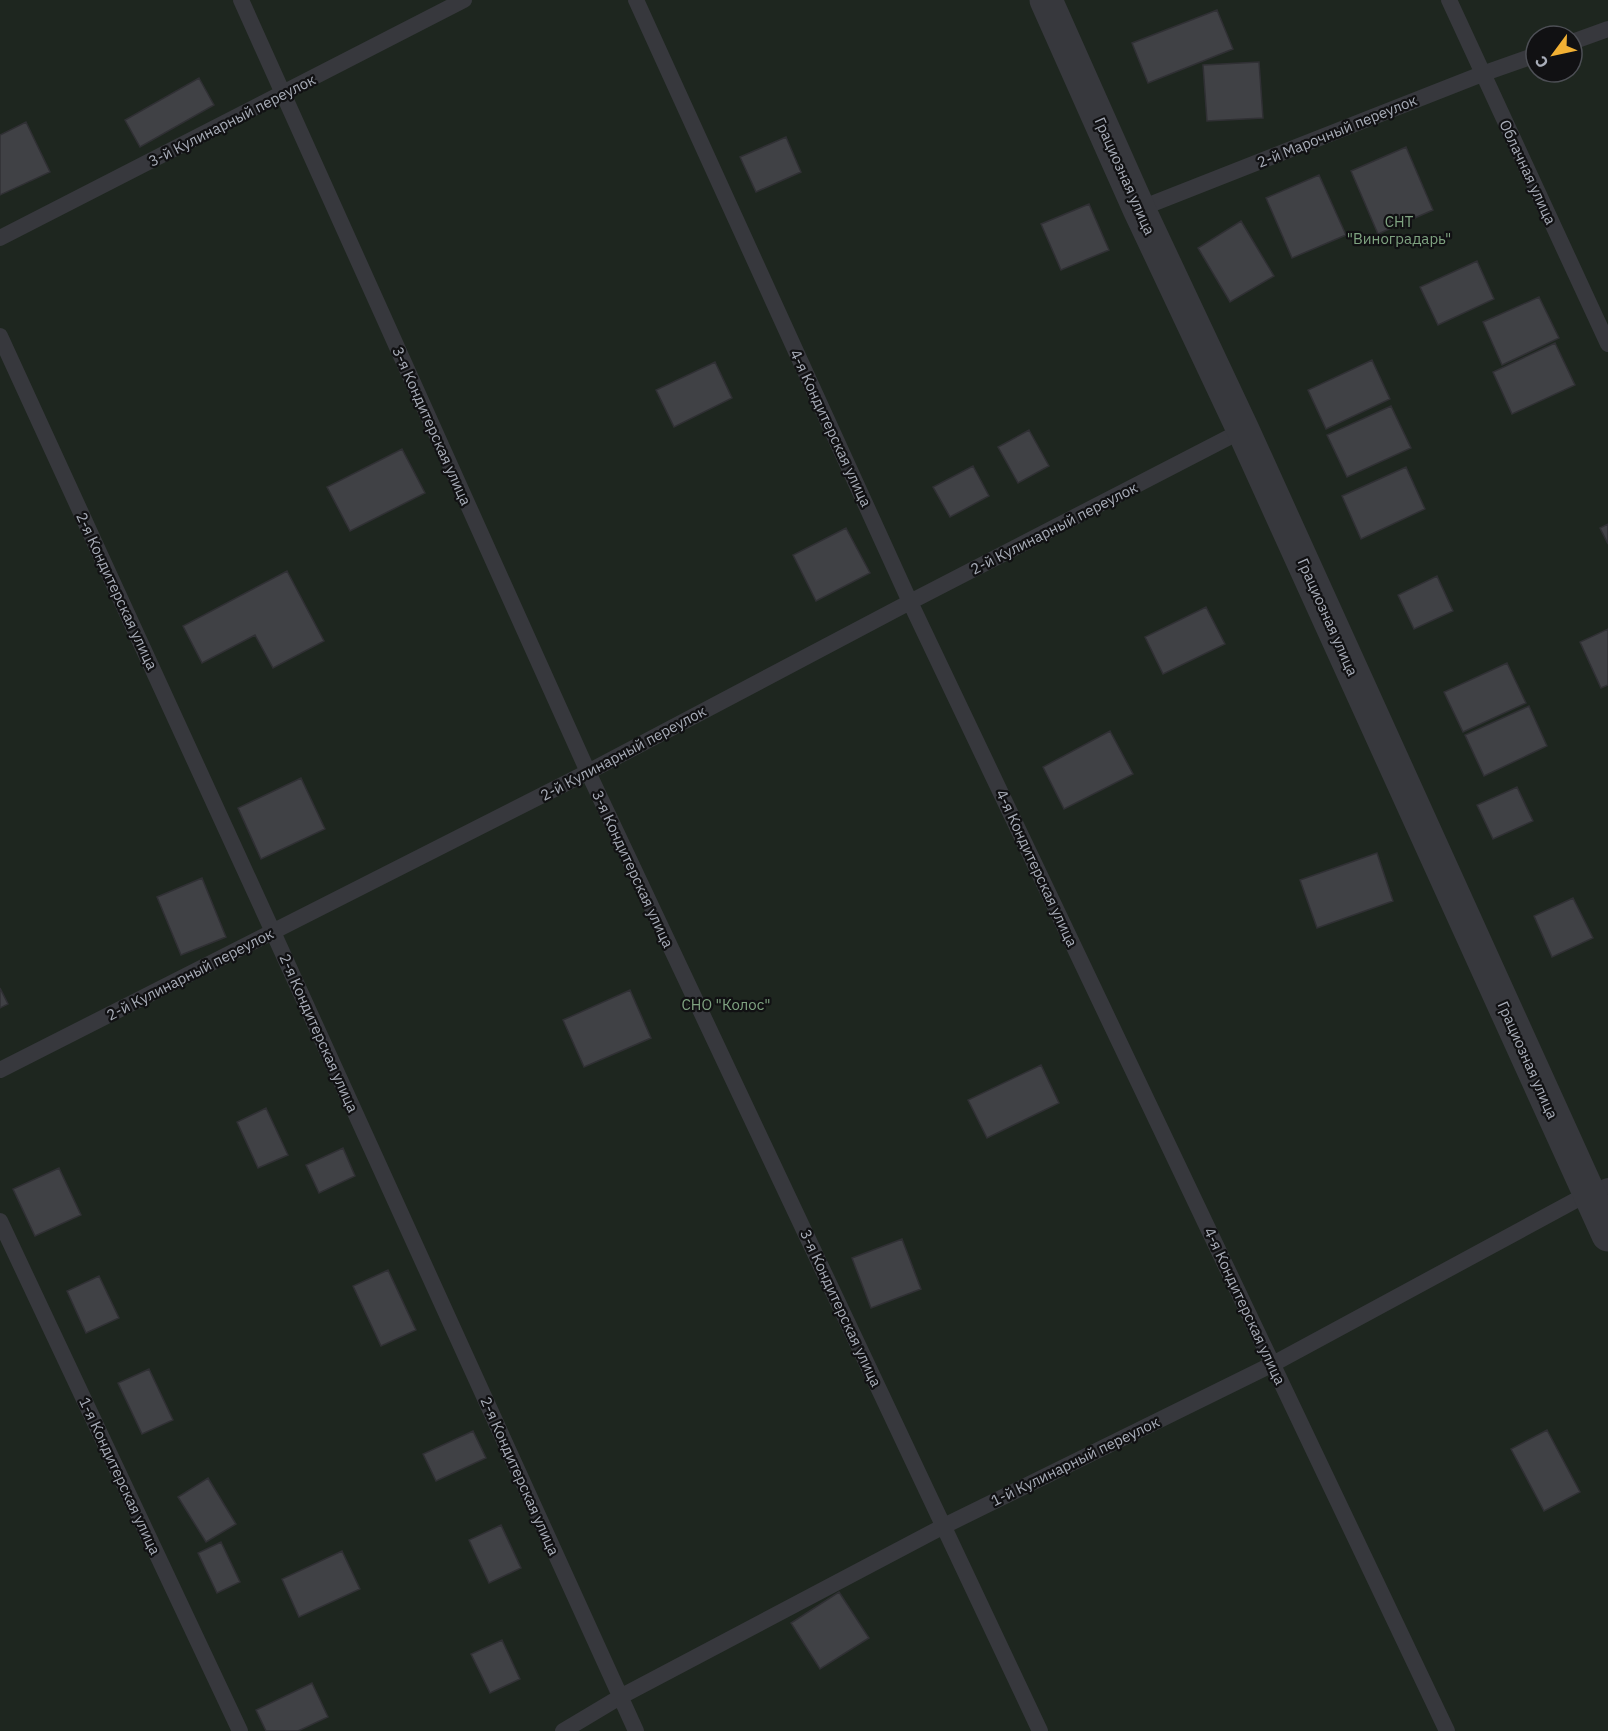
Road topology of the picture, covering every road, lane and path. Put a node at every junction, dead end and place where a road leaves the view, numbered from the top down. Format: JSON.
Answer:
{"nodes":[{"id":1,"x":241,"y":0,"type":"edge"},
{"id":2,"x":464,"y":0,"type":"edge"},
{"id":3,"x":636,"y":0,"type":"edge"},
{"id":4,"x":1046,"y":0,"type":"edge"},
{"id":5,"x":1449,"y":0,"type":"edge"},
{"id":6,"x":1608,"y":29,"type":"edge"},
{"id":7,"x":1584,"y":38,"type":"edge"},
{"id":8,"x":1524,"y":59,"type":"edge"},
{"id":9,"x":1482,"y":74,"type":"junction"},
{"id":10,"x":283,"y":94,"type":"junction"},
{"id":11,"x":1139,"y":209,"type":"junction"},
{"id":12,"x":0,"y":238,"type":"edge"},
{"id":13,"x":0,"y":336,"type":"edge"},
{"id":14,"x":1608,"y":344,"type":"edge"},
{"id":15,"x":1243,"y":430,"type":"junction"},
{"id":16,"x":910,"y":602,"type":"junction"},
{"id":17,"x":588,"y":772,"type":"junction"},
{"id":18,"x":273,"y":932,"type":"junction"},
{"id":19,"x":0,"y":1070,"type":"edge"},
{"id":20,"x":1598,"y":1189,"type":"edge"},
{"id":21,"x":0,"y":1221,"type":"edge"},
{"id":22,"x":1608,"y":1235,"type":"edge"},
{"id":23,"x":1273,"y":1364,"type":"junction"},
{"id":24,"x":944,"y":1526,"type":"junction"},
{"id":25,"x":620,"y":1697,"type":"junction"},
{"id":26,"x":240,"y":1731,"type":"edge"},
{"id":27,"x":563,"y":1731,"type":"edge"},
{"id":28,"x":636,"y":1731,"type":"edge"},
{"id":29,"x":1040,"y":1731,"type":"edge"},
{"id":30,"x":1447,"y":1731,"type":"edge"}],
"edges":[{"from":1,"to":10,"type":"lane","name":"3-я Кондитерская улица"},
{"from":2,"to":10,"type":"lane","name":"3-й Кулинарный переулок"},
{"from":3,"to":16,"type":"lane","name":"4-я Кондитерская улица"},
{"from":4,"to":11,"type":"street","name":"Грациозная улица"},
{"from":5,"to":9,"type":"lane","name":"Облачная улица"},
{"from":6,"to":7,"type":"lane"},
{"from":8,"to":9,"type":"lane","name":"2-й Марочный переулок"},
{"from":9,"to":11,"type":"lane","name":"2-й Марочный переулок"},
{"from":9,"to":14,"type":"lane","name":"Облачная улица"},
{"from":10,"to":12,"type":"lane","name":"3-й Кулинарный переулок"},
{"from":10,"to":17,"type":"lane","name":"3-я Кондитерская улица"},
{"from":11,"to":15,"type":"street","name":"Грациозная улица"},
{"from":13,"to":18,"type":"lane","name":"2-я Кондитерская улица"},
{"from":15,"to":16,"type":"lane","name":"2-й Кулинарный переулок"},
{"from":15,"to":20,"type":"street","name":"Грациозная улица"},
{"from":16,"to":17,"type":"lane","name":"2-й Кулинарный переулок"},
{"from":16,"to":23,"type":"lane","name":"4-я Кондитерская улица"},
{"from":17,"to":18,"type":"lane","name":"2-й Кулинарный переулок"},
{"from":17,"to":24,"type":"lane","name":"3-я Кондитерская улица"},
{"from":18,"to":19,"type":"lane","name":"2-й Кулинарный переулок"},
{"from":18,"to":25,"type":"lane","name":"2-я Кондитерская улица"},
{"from":20,"to":22,"type":"street","name":"Грациозная улица"},
{"from":20,"to":23,"type":"lane","name":"1-й Кулинарный переулок"},
{"from":21,"to":26,"type":"lane","name":"1-я Кондитерская улица"},
{"from":23,"to":24,"type":"lane","name":"1-й Кулинарный переулок"},
{"from":23,"to":30,"type":"lane","name":"4-я Кондитерская улица"},
{"from":24,"to":25,"type":"lane","name":"1-й Кулинарный переулок"},
{"from":24,"to":29,"type":"lane","name":"3-я Кондитерская улица"},
{"from":25,"to":27,"type":"lane","name":"1-й Кулинарный переулок"},
{"from":25,"to":28,"type":"lane","name":"2-я Кондитерская улица"}]}
